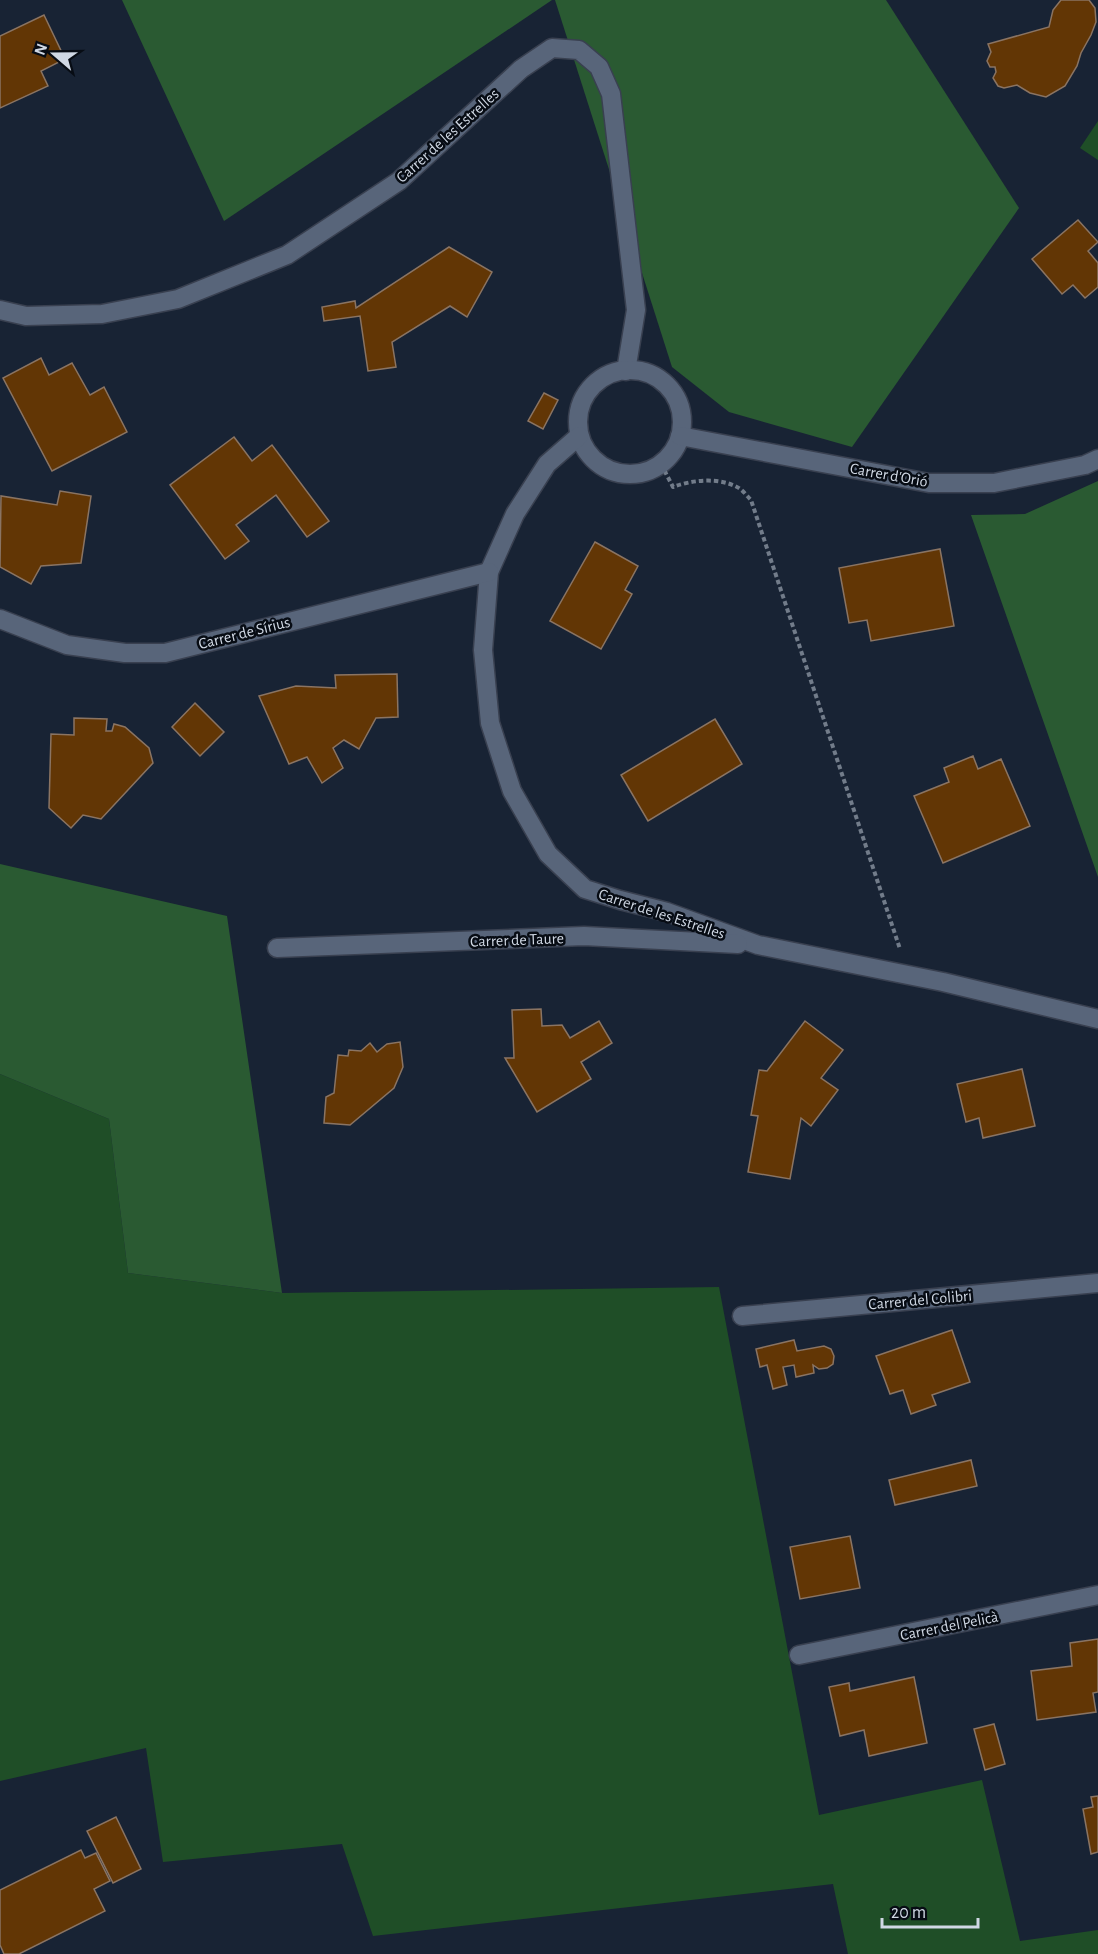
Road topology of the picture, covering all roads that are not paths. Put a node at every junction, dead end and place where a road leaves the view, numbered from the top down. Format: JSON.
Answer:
{"nodes":[{"id":1,"x":0,"y":310,"type":"edge"},
{"id":2,"x":626,"y":370,"type":"junction"},
{"id":3,"x":579,"y":436,"type":"junction"},
{"id":4,"x":680,"y":436,"type":"junction"},
{"id":5,"x":1098,"y":459,"type":"edge"},
{"id":6,"x":489,"y":572,"type":"junction"},
{"id":7,"x":0,"y":619,"type":"edge"},
{"id":8,"x":758,"y":945,"type":"junction"},
{"id":9,"x":277,"y":948,"type":"dead end"},
{"id":10,"x":1098,"y":1019,"type":"edge"},
{"id":11,"x":1098,"y":1283,"type":"edge"},
{"id":12,"x":742,"y":1316,"type":"dead end"},
{"id":13,"x":1098,"y":1595,"type":"edge"},
{"id":14,"x":800,"y":1655,"type":"dead end"}],
"edges":[{"from":1,"to":2,"type":"street","name":"Carrer de les Estrelles"},
{"from":2,"to":3,"type":"street"},
{"from":2,"to":4,"type":"street"},
{"from":3,"to":4,"type":"street"},
{"from":3,"to":6,"type":"street","name":"Carrer de les Estrelles"},
{"from":4,"to":5,"type":"street","name":"Carrer d'Orió"},
{"from":6,"to":7,"type":"street","name":"Carrer de Sírius"},
{"from":6,"to":8,"type":"street","name":"Carrer de les Estrelles"},
{"from":8,"to":9,"type":"street","name":"Carrer de Taure"},
{"from":8,"to":10,"type":"street","name":"Carrer de les Estrelles"},
{"from":11,"to":12,"type":"street","name":"Carrer del Colibri"},
{"from":13,"to":14,"type":"street","name":"Carrer del Pelicà"}]}
